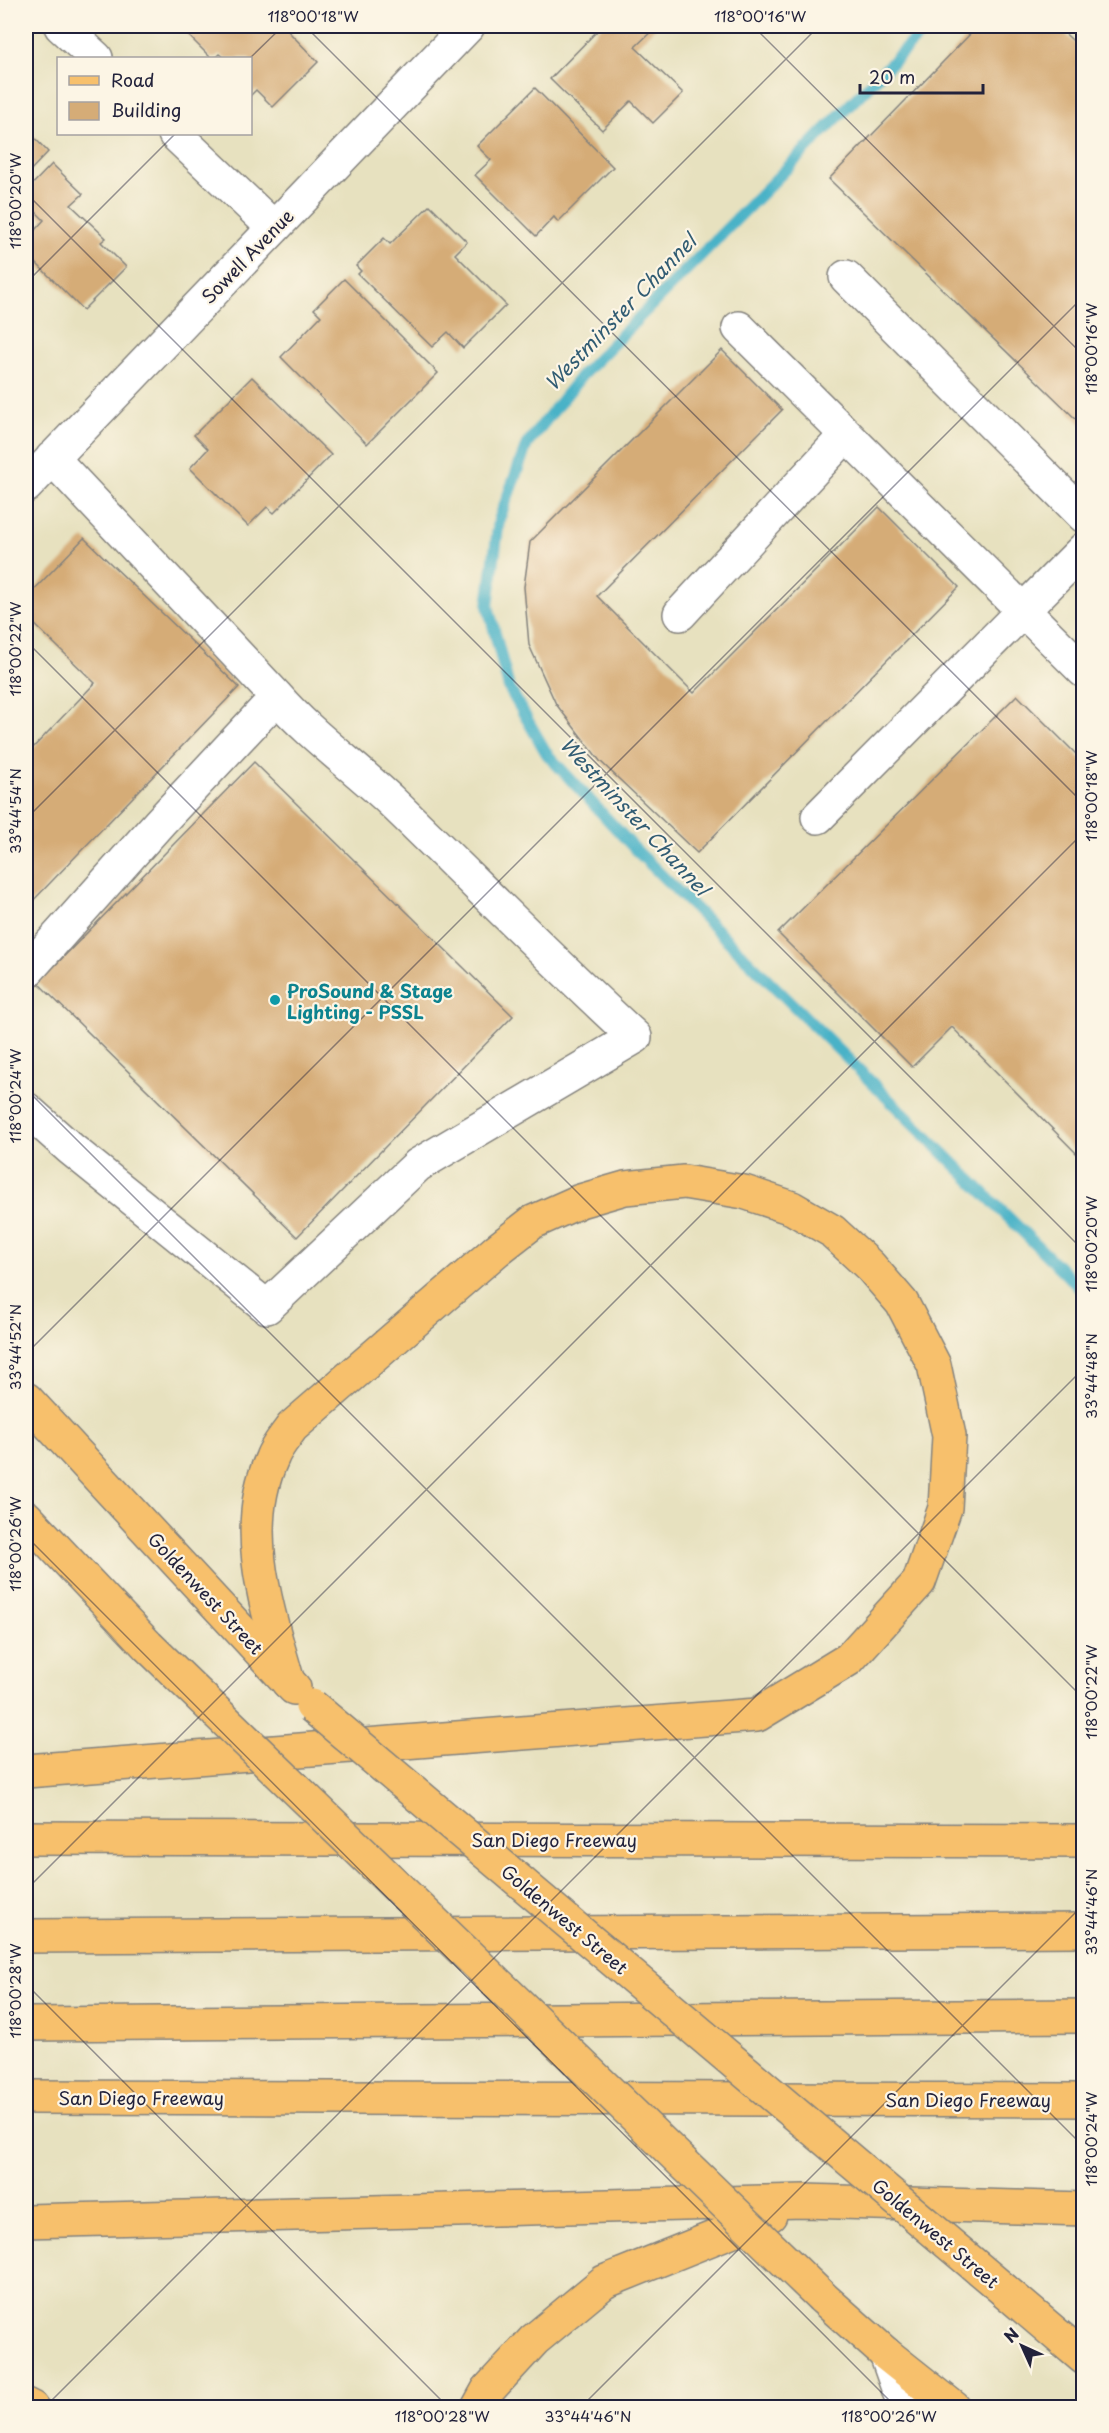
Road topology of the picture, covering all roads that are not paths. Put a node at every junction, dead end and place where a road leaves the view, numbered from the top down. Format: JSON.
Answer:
{"nodes":[{"id":1,"x":61,"y":26,"type":"edge"},
{"id":2,"x":468,"y":26,"type":"edge"},
{"id":3,"x":95,"y":57,"type":"edge"},
{"id":4,"x":176,"y":135,"type":"edge"},
{"id":5,"x":274,"y":228,"type":"junction"},
{"id":6,"x":846,"y":277,"type":"dead end"},
{"id":7,"x":739,"y":328,"type":"dead end"},
{"id":8,"x":846,"y":435,"type":"junction"},
{"id":9,"x":52,"y":458,"type":"junction"},
{"id":10,"x":26,"y":486,"type":"edge"},
{"id":11,"x":1083,"y":516,"type":"edge"},
{"id":12,"x":1083,"y":549,"type":"edge"},
{"id":13,"x":1024,"y":612,"type":"junction"},
{"id":14,"x":680,"y":614,"type":"dead end"},
{"id":15,"x":1083,"y":671,"type":"edge"},
{"id":16,"x":278,"y":697,"type":"junction"},
{"id":17,"x":818,"y":817,"type":"dead end"},
{"id":18,"x":26,"y":972,"type":"edge"},
{"id":19,"x":26,"y":1109,"type":"edge"},
{"id":20,"x":26,"y":1399,"type":"edge"},
{"id":21,"x":26,"y":1517,"type":"edge"},
{"id":22,"x":288,"y":1682,"type":"junction"},
{"id":23,"x":26,"y":1771,"type":"edge"},
{"id":24,"x":26,"y":1838,"type":"edge"},
{"id":25,"x":1083,"y":1841,"type":"edge"},
{"id":26,"x":1083,"y":1930,"type":"edge"},
{"id":27,"x":26,"y":1936,"type":"edge"},
{"id":28,"x":1083,"y":2016,"type":"edge"},
{"id":29,"x":26,"y":2024,"type":"edge"},
{"id":30,"x":1083,"y":2085,"type":"edge"},
{"id":31,"x":26,"y":2097,"type":"edge"},
{"id":32,"x":993,"y":2099,"type":"junction"},
{"id":33,"x":1083,"y":2100,"type":"edge"},
{"id":34,"x":804,"y":2202,"type":"junction"},
{"id":35,"x":1083,"y":2209,"type":"edge"},
{"id":36,"x":26,"y":2222,"type":"edge"},
{"id":37,"x":886,"y":2354,"type":"junction"},
{"id":38,"x":1083,"y":2358,"type":"edge"},
{"id":39,"x":26,"y":2404,"type":"edge"},
{"id":40,"x":32,"y":2408,"type":"edge"},
{"id":41,"x":478,"y":2408,"type":"edge"},
{"id":42,"x":905,"y":2408,"type":"edge"},
{"id":43,"x":954,"y":2408,"type":"edge"}],
"edges":[{"from":1,"to":3,"type":"street"},
{"from":2,"to":5,"type":"street","name":"Sowell Avenue"},
{"from":4,"to":5,"type":"street"},
{"from":5,"to":9,"type":"street","name":"Sowell Avenue"},
{"from":6,"to":11,"type":"street"},
{"from":7,"to":8,"type":"street"},
{"from":8,"to":13,"type":"street"},
{"from":8,"to":14,"type":"street"},
{"from":9,"to":10,"type":"street","name":"Sowell Avenue"},
{"from":9,"to":16,"type":"street"},
{"from":12,"to":13,"type":"street"},
{"from":13,"to":15,"type":"street"},
{"from":13,"to":17,"type":"street"},
{"from":16,"to":18,"type":"street"},
{"from":16,"to":19,"type":"street"},
{"from":20,"to":22,"type":"main road","name":"Goldenwest Street"},
{"from":21,"to":37,"type":"main road","bridge":true},
{"from":22,"to":23,"type":"main road"},
{"from":22,"to":38,"type":"main road","name":"Goldenwest Street","bridge":true},
{"from":24,"to":25,"type":"main road","name":"San Diego Freeway"},
{"from":26,"to":27,"type":"main road"},
{"from":28,"to":29,"type":"main road"},
{"from":30,"to":32,"type":"main road"},
{"from":31,"to":32,"type":"main road","name":"San Diego Freeway"},
{"from":32,"to":33,"type":"main road","name":"San Diego Freeway"},
{"from":34,"to":35,"type":"main road"},
{"from":34,"to":36,"type":"main road"},
{"from":34,"to":41,"type":"main road"},
{"from":37,"to":42,"type":"street"},
{"from":37,"to":43,"type":"main road"},
{"from":39,"to":40,"type":"main road"}]}
